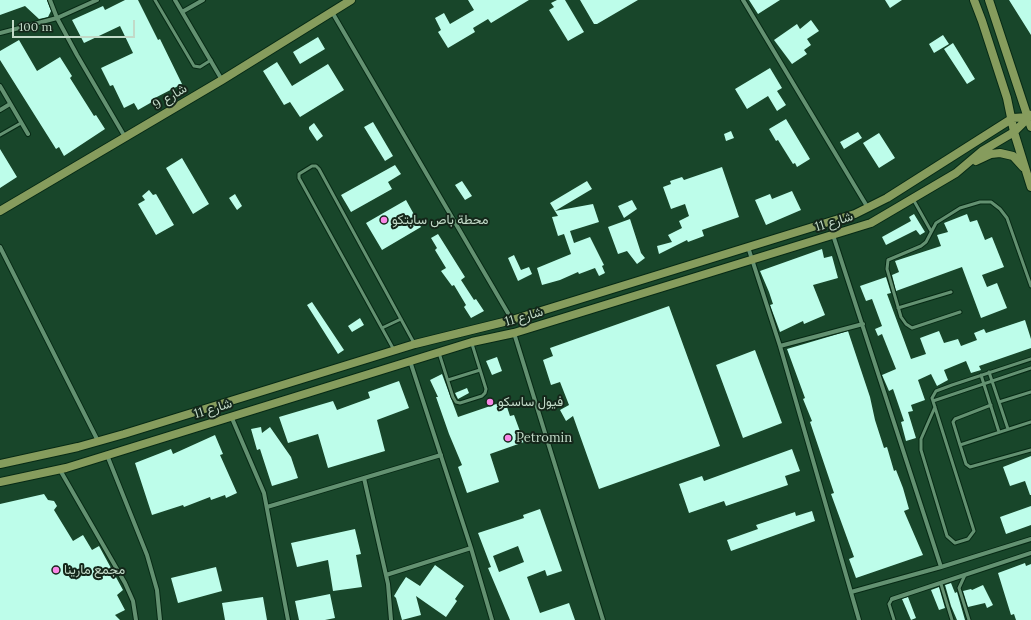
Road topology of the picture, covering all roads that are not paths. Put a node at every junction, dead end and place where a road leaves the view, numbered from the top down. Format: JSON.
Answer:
{"nodes":[{"id":1,"x":50,"y":0,"type":"edge"},
{"id":2,"x":96,"y":0,"type":"edge"},
{"id":3,"x":155,"y":0,"type":"edge"},
{"id":4,"x":175,"y":0,"type":"edge"},
{"id":5,"x":203,"y":0,"type":"edge"},
{"id":6,"x":351,"y":0,"type":"edge"},
{"id":7,"x":743,"y":0,"type":"edge"},
{"id":8,"x":974,"y":0,"type":"edge"},
{"id":9,"x":989,"y":0,"type":"edge"},
{"id":10,"x":182,"y":12,"type":"junction"},
{"id":11,"x":332,"y":12,"type":"junction"},
{"id":12,"x":57,"y":18,"type":"junction"},
{"id":13,"x":0,"y":33,"type":"edge"},
{"id":14,"x":210,"y":60,"type":"junction"},
{"id":15,"x":222,"y":80,"type":"junction"},
{"id":16,"x":0,"y":86,"type":"edge"},
{"id":17,"x":10,"y":104,"type":"junction"},
{"id":18,"x":0,"y":110,"type":"edge"},
{"id":19,"x":1030,"y":116,"type":"edge"},
{"id":20,"x":1013,"y":118,"type":"junction"},
{"id":21,"x":21,"y":123,"type":"junction"},
{"id":22,"x":1031,"y":127,"type":"edge"},
{"id":23,"x":1014,"y":132,"type":"junction"},
{"id":24,"x":28,"y":134,"type":"dead end"},
{"id":25,"x":0,"y":135,"type":"edge"},
{"id":26,"x":125,"y":138,"type":"junction"},
{"id":27,"x":1026,"y":171,"type":"junction"},
{"id":28,"x":956,"y":173,"type":"junction"},
{"id":29,"x":1031,"y":187,"type":"edge"},
{"id":30,"x":913,"y":199,"type":"junction"},
{"id":31,"x":868,"y":208,"type":"junction"},
{"id":32,"x":0,"y":211,"type":"edge"},
{"id":33,"x":931,"y":231,"type":"junction"},
{"id":34,"x":833,"y":235,"type":"junction"},
{"id":35,"x":0,"y":247,"type":"edge"},
{"id":36,"x":748,"y":247,"type":"junction"},
{"id":37,"x":752,"y":261,"type":"junction"},
{"id":38,"x":1031,"y":286,"type":"edge"},
{"id":39,"x":951,"y":292,"type":"dead end"},
{"id":40,"x":898,"y":308,"type":"junction"},
{"id":41,"x":960,"y":312,"type":"dead end"},
{"id":42,"x":401,"y":319,"type":"junction"},
{"id":43,"x":512,"y":320,"type":"junction"},
{"id":44,"x":863,"y":324,"type":"junction"},
{"id":45,"x":382,"y":328,"type":"junction"},
{"id":46,"x":514,"y":333,"type":"junction"},
{"id":47,"x":472,"y":342,"type":"junction"},
{"id":48,"x":415,"y":344,"type":"junction"},
{"id":49,"x":780,"y":346,"type":"junction"},
{"id":50,"x":394,"y":350,"type":"junction"},
{"id":51,"x":439,"y":352,"type":"junction"},
{"id":52,"x":1031,"y":359,"type":"edge"},
{"id":53,"x":410,"y":361,"type":"junction"},
{"id":54,"x":1031,"y":368,"type":"edge"},
{"id":55,"x":480,"y":370,"type":"junction"},
{"id":56,"x":989,"y":372,"type":"junction"},
{"id":57,"x":981,"y":375,"type":"junction"},
{"id":58,"x":448,"y":380,"type":"junction"},
{"id":59,"x":992,"y":381,"type":"junction"},
{"id":60,"x":984,"y":384,"type":"junction"},
{"id":61,"x":1031,"y":392,"type":"edge"},
{"id":62,"x":933,"y":401,"type":"junction"},
{"id":63,"x":999,"y":402,"type":"junction"},
{"id":64,"x":990,"y":405,"type":"junction"},
{"id":65,"x":935,"y":407,"type":"junction"},
{"id":66,"x":231,"y":416,"type":"junction"},
{"id":67,"x":1031,"y":422,"type":"edge"},
{"id":68,"x":1008,"y":429,"type":"junction"},
{"id":69,"x":999,"y":432,"type":"junction"},
{"id":70,"x":98,"y":441,"type":"junction"},
{"id":71,"x":960,"y":445,"type":"junction"},
{"id":72,"x":1031,"y":450,"type":"edge"},
{"id":73,"x":107,"y":455,"type":"junction"},
{"id":74,"x":441,"y":455,"type":"junction"},
{"id":75,"x":0,"y":464,"type":"edge"},
{"id":76,"x":59,"y":469,"type":"junction"},
{"id":77,"x":364,"y":478,"type":"junction"},
{"id":78,"x":0,"y":482,"type":"edge"},
{"id":79,"x":267,"y":507,"type":"junction"},
{"id":80,"x":1031,"y":539,"type":"edge"},
{"id":81,"x":471,"y":548,"type":"junction"},
{"id":82,"x":1031,"y":553,"type":"edge"},
{"id":83,"x":941,"y":567,"type":"junction"},
{"id":84,"x":386,"y":575,"type":"junction"},
{"id":85,"x":965,"y":575,"type":"junction"},
{"id":86,"x":941,"y":584,"type":"junction"},
{"id":87,"x":851,"y":592,"type":"junction"},
{"id":88,"x":892,"y":599,"type":"joint"},
{"id":89,"x":136,"y":620,"type":"edge"},
{"id":90,"x":160,"y":620,"type":"edge"},
{"id":91,"x":288,"y":620,"type":"edge"},
{"id":92,"x":391,"y":620,"type":"edge"},
{"id":93,"x":492,"y":620,"type":"edge"},
{"id":94,"x":603,"y":620,"type":"edge"},
{"id":95,"x":859,"y":620,"type":"edge"},
{"id":96,"x":894,"y":620,"type":"edge"},
{"id":97,"x":952,"y":620,"type":"edge"},
{"id":98,"x":969,"y":620,"type":"edge"}],
"edges":[{"from":1,"to":12,"type":"street"},
{"from":2,"to":12,"type":"street"},
{"from":3,"to":14,"type":"lane"},
{"from":4,"to":10,"type":"street"},
{"from":5,"to":10,"type":"street"},
{"from":6,"to":11,"type":"street","name":"شارع 9"},
{"from":7,"to":31,"type":"street"},
{"from":8,"to":20,"type":"street"},
{"from":9,"to":19,"type":"street"},
{"from":10,"to":14,"type":"street"},
{"from":11,"to":15,"type":"street","name":"شارع 9"},
{"from":11,"to":43,"type":"street"},
{"from":12,"to":13,"type":"street"},
{"from":12,"to":26,"type":"street"},
{"from":14,"to":15,"type":"street"},
{"from":15,"to":26,"type":"street","name":"شارع 9"},
{"from":16,"to":17,"type":"street"},
{"from":17,"to":18,"type":"street"},
{"from":17,"to":21,"type":"street"},
{"from":19,"to":20,"type":"street","name":"شارع 11"},
{"from":19,"to":22,"type":"street"},
{"from":19,"to":23,"type":"street","name":"شارع 11"},
{"from":20,"to":23,"type":"street"},
{"from":20,"to":31,"type":"street","name":"شارع 11"},
{"from":21,"to":24,"type":"street"},
{"from":21,"to":25,"type":"lane"},
{"from":23,"to":27,"type":"street"},
{"from":23,"to":28,"type":"street","name":"شارع 11"},
{"from":26,"to":32,"type":"street","name":"شارع 9"},
{"from":27,"to":28,"type":"street"},
{"from":27,"to":29,"type":"street"},
{"from":28,"to":30,"type":"street","name":"شارع 11"},
{"from":30,"to":33,"type":"lane"},
{"from":30,"to":34,"type":"street","name":"شارع 11"},
{"from":31,"to":36,"type":"street","name":"شارع 11"},
{"from":33,"to":38,"type":"lane"},
{"from":33,"to":40,"type":"lane"},
{"from":34,"to":37,"type":"street","name":"شارع 11"},
{"from":34,"to":44,"type":"street"},
{"from":35,"to":70,"type":"street"},
{"from":36,"to":37,"type":"street"},
{"from":36,"to":43,"type":"street","name":"شارع 11"},
{"from":37,"to":46,"type":"street","name":"شارع 11"},
{"from":37,"to":49,"type":"street"},
{"from":39,"to":40,"type":"lane"},
{"from":40,"to":41,"type":"lane"},
{"from":42,"to":45,"type":"lane"},
{"from":42,"to":45,"type":"lane"},
{"from":42,"to":48,"type":"lane"},
{"from":43,"to":48,"type":"street","name":"شارع 11"},
{"from":44,"to":49,"type":"street"},
{"from":44,"to":83,"type":"street"},
{"from":45,"to":50,"type":"lane"},
{"from":46,"to":47,"type":"street","name":"شارع 11"},
{"from":46,"to":94,"type":"street"},
{"from":47,"to":51,"type":"street","name":"شارع 11"},
{"from":47,"to":55,"type":"lane"},
{"from":48,"to":50,"type":"street","name":"شارع 11"},
{"from":49,"to":87,"type":"street"},
{"from":50,"to":70,"type":"street","name":"شارع 11"},
{"from":51,"to":53,"type":"street","name":"شارع 11"},
{"from":51,"to":58,"type":"lane"},
{"from":52,"to":56,"type":"lane"},
{"from":53,"to":66,"type":"street","name":"شارع 11"},
{"from":53,"to":74,"type":"street"},
{"from":54,"to":59,"type":"lane"},
{"from":55,"to":58,"type":"lane"},
{"from":55,"to":58,"type":"lane"},
{"from":56,"to":57,"type":"lane"},
{"from":56,"to":59,"type":"lane"},
{"from":57,"to":60,"type":"lane"},
{"from":57,"to":62,"type":"lane"},
{"from":59,"to":60,"type":"lane"},
{"from":59,"to":63,"type":"lane"},
{"from":60,"to":62,"type":"lane"},
{"from":60,"to":64,"type":"lane"},
{"from":61,"to":63,"type":"lane"},
{"from":62,"to":65,"type":"lane"},
{"from":63,"to":68,"type":"lane"},
{"from":64,"to":69,"type":"lane"},
{"from":64,"to":71,"type":"lane"},
{"from":65,"to":65,"type":"lane"},
{"from":66,"to":73,"type":"street","name":"شارع 11"},
{"from":66,"to":79,"type":"street"},
{"from":67,"to":68,"type":"lane"},
{"from":68,"to":69,"type":"lane"},
{"from":69,"to":71,"type":"lane"},
{"from":70,"to":75,"type":"street","name":"شارع 11"},
{"from":71,"to":72,"type":"lane"},
{"from":73,"to":76,"type":"street","name":"شارع 11"},
{"from":73,"to":90,"type":"street"},
{"from":74,"to":77,"type":"street"},
{"from":74,"to":81,"type":"street"},
{"from":76,"to":78,"type":"street","name":"شارع 11"},
{"from":76,"to":89,"type":"street"},
{"from":77,"to":79,"type":"street"},
{"from":77,"to":84,"type":"street"},
{"from":79,"to":91,"type":"street"},
{"from":80,"to":83,"type":"street"},
{"from":81,"to":84,"type":"street"},
{"from":81,"to":93,"type":"street"},
{"from":82,"to":85,"type":"street"},
{"from":83,"to":87,"type":"street"},
{"from":84,"to":92,"type":"street"},
{"from":85,"to":86,"type":"street"},
{"from":85,"to":98,"type":"lane"},
{"from":86,"to":88,"type":"street"},
{"from":86,"to":97,"type":"lane"},
{"from":87,"to":95,"type":"street"},
{"from":88,"to":96,"type":"lane"}]}
